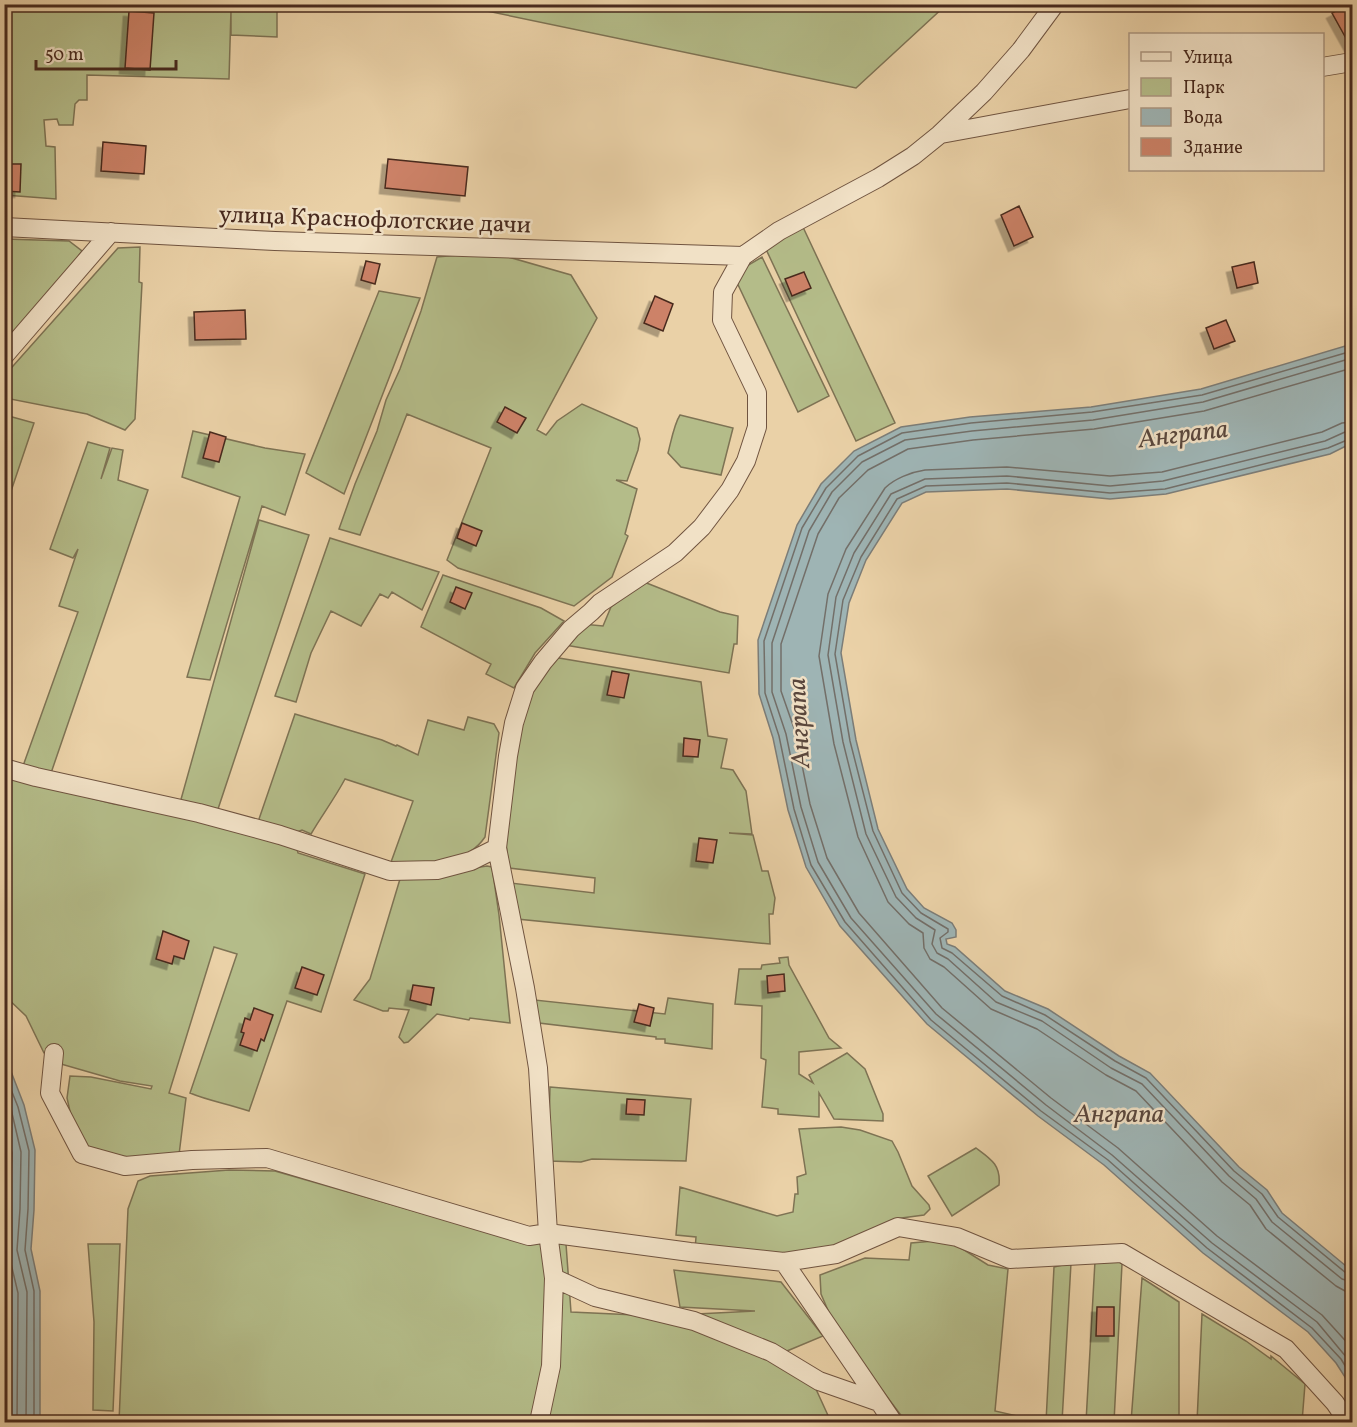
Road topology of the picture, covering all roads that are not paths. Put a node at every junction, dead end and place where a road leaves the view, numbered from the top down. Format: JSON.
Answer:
{"nodes":[{"id":1,"x":1055,"y":4,"type":"edge"},
{"id":2,"x":1353,"y":62,"type":"edge"},
{"id":3,"x":1324,"y":67,"type":"edge"},
{"id":4,"x":1129,"y":99,"type":"edge"},
{"id":5,"x":939,"y":135,"type":"junction"},
{"id":6,"x":4,"y":227,"type":"edge"},
{"id":7,"x":111,"y":232,"type":"junction"},
{"id":8,"x":743,"y":256,"type":"junction"},
{"id":9,"x":4,"y":356,"type":"edge"},
{"id":10,"x":4,"y":768,"type":"edge"},
{"id":11,"x":497,"y":848,"type":"junction"},
{"id":12,"x":54,"y":1053,"type":"dead end"},
{"id":13,"x":549,"y":1233,"type":"junction"},
{"id":14,"x":784,"y":1262,"type":"junction"},
{"id":15,"x":554,"y":1278,"type":"junction"},
{"id":16,"x":879,"y":1402,"type":"junction"},
{"id":17,"x":545,"y":1418,"type":"edge"},
{"id":18,"x":893,"y":1422,"type":"edge"},
{"id":19,"x":1348,"y":1422,"type":"edge"}],
"edges":[{"from":1,"to":5,"type":"street"},
{"from":2,"to":3,"type":"street"},
{"from":4,"to":5,"type":"street"},
{"from":5,"to":8,"type":"street"},
{"from":6,"to":7,"type":"street","name":"улица Краснофлотские дачи"},
{"from":7,"to":8,"type":"street","name":"улица Краснофлотские дачи"},
{"from":7,"to":9,"type":"street"},
{"from":8,"to":11,"type":"street"},
{"from":10,"to":11,"type":"street"},
{"from":11,"to":13,"type":"street"},
{"from":12,"to":13,"type":"street"},
{"from":13,"to":14,"type":"street"},
{"from":13,"to":15,"type":"street"},
{"from":14,"to":16,"type":"street"},
{"from":14,"to":19,"type":"street"},
{"from":15,"to":16,"type":"street"},
{"from":15,"to":17,"type":"street"},
{"from":16,"to":18,"type":"street"}]}
